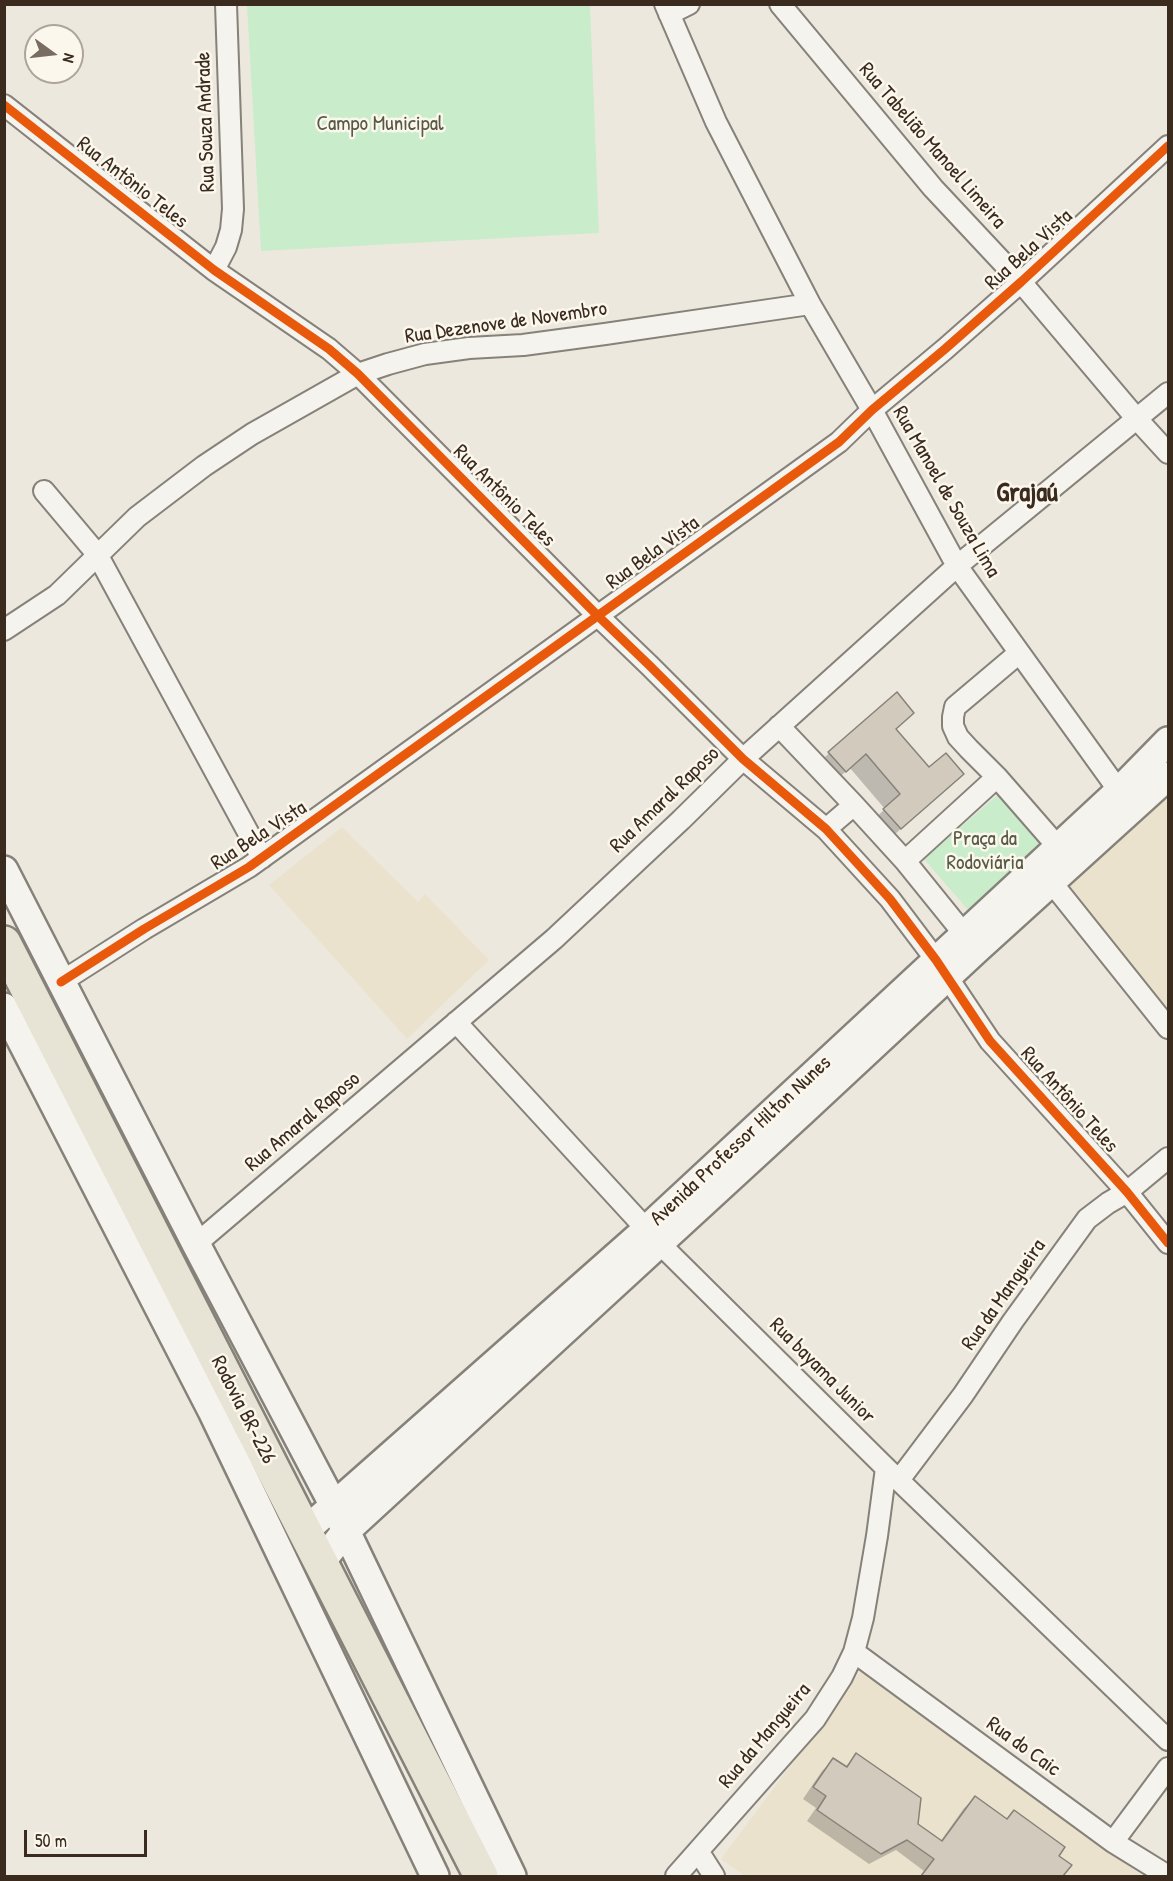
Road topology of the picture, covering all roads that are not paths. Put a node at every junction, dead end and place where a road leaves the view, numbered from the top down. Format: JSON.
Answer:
{"nodes":[{"id":1,"x":226,"y":4,"type":"edge"},
{"id":2,"x":689,"y":4,"type":"edge"},
{"id":3,"x":780,"y":4,"type":"edge"},
{"id":4,"x":667,"y":9,"type":"edge"},
{"id":5,"x":4,"y":105,"type":"edge"},
{"id":6,"x":1168,"y":146,"type":"edge"},
{"id":7,"x":214,"y":270,"type":"junction"},
{"id":8,"x":1022,"y":282,"type":"junction"},
{"id":9,"x":810,"y":304,"type":"junction"},
{"id":10,"x":358,"y":374,"type":"junction"},
{"id":11,"x":1168,"y":393,"type":"edge"},
{"id":12,"x":872,"y":410,"type":"junction"},
{"id":13,"x":1136,"y":418,"type":"junction"},
{"id":14,"x":1168,"y":453,"type":"edge"},
{"id":15,"x":44,"y":491,"type":"dead end"},
{"id":16,"x":97,"y":554,"type":"junction"},
{"id":17,"x":957,"y":566,"type":"junction"},
{"id":18,"x":597,"y":615,"type":"junction"},
{"id":19,"x":4,"y":630,"type":"edge"},
{"id":20,"x":1019,"y":653,"type":"junction"},
{"id":21,"x":779,"y":726,"type":"junction"},
{"id":22,"x":1168,"y":741,"type":"edge"},
{"id":23,"x":743,"y":759,"type":"junction"},
{"id":24,"x":1168,"y":776,"type":"edge"},
{"id":25,"x":997,"y":777,"type":"junction"},
{"id":26,"x":1126,"y":800,"type":"junction"},
{"id":27,"x":854,"y":805,"type":"junction"},
{"id":28,"x":826,"y":829,"type":"junction"},
{"id":29,"x":1067,"y":855,"type":"junction"},
{"id":30,"x":262,"y":858,"type":"junction"},
{"id":31,"x":904,"y":861,"type":"junction"},
{"id":32,"x":4,"y":870,"type":"edge"},
{"id":33,"x":1052,"y":883,"type":"junction"},
{"id":34,"x":970,"y":942,"type":"junction"},
{"id":35,"x":4,"y":943,"type":"edge"},
{"id":36,"x":942,"y":969,"type":"junction"},
{"id":37,"x":61,"y":982,"type":"junction"},
{"id":38,"x":4,"y":1007,"type":"edge"},
{"id":39,"x":456,"y":1022,"type":"junction"},
{"id":40,"x":1168,"y":1028,"type":"edge"},
{"id":41,"x":1168,"y":1158,"type":"edge"},
{"id":42,"x":1127,"y":1192,"type":"junction"},
{"id":43,"x":653,"y":1236,"type":"junction"},
{"id":44,"x":1168,"y":1243,"type":"edge"},
{"id":45,"x":196,"y":1244,"type":"junction"},
{"id":46,"x":892,"y":1474,"type":"junction"},
{"id":47,"x":334,"y":1506,"type":"junction"},
{"id":48,"x":304,"y":1531,"type":"junction"},
{"id":49,"x":345,"y":1532,"type":"junction"},
{"id":50,"x":321,"y":1562,"type":"junction"},
{"id":51,"x":854,"y":1652,"type":"junction"},
{"id":52,"x":1168,"y":1740,"type":"edge"},
{"id":53,"x":1168,"y":1768,"type":"edge"},
{"id":54,"x":1113,"y":1842,"type":"junction"},
{"id":55,"x":698,"y":1851,"type":"junction"},
{"id":56,"x":435,"y":1876,"type":"edge"},
{"id":57,"x":481,"y":1876,"type":"edge"},
{"id":58,"x":512,"y":1876,"type":"edge"},
{"id":59,"x":676,"y":1876,"type":"edge"},
{"id":60,"x":714,"y":1876,"type":"edge"},
{"id":61,"x":1168,"y":1876,"type":"edge"}],
"edges":[{"from":1,"to":7,"type":"street","name":"Rua Souza Andrade"},
{"from":2,"to":4,"type":"street"},
{"from":3,"to":8,"type":"street","name":"Rua Tabelião Manoel Limeira"},
{"from":4,"to":9,"type":"street","name":"Rua Manoel de Souza Lima"},
{"from":5,"to":7,"type":"street","name":"Rua Antônio Teles"},
{"from":6,"to":8,"type":"street","name":"Rua Bela Vista"},
{"from":7,"to":10,"type":"street","name":"Rua Antônio Teles"},
{"from":8,"to":12,"type":"street","name":"Rua Bela Vista"},
{"from":8,"to":13,"type":"street","name":"Rua Tabelião Manoel Limeira"},
{"from":9,"to":10,"type":"street","name":"Rua Dezenove de Novembro"},
{"from":9,"to":12,"type":"street","name":"Rua Manoel de Souza Lima"},
{"from":10,"to":16,"type":"street","name":"Rua Dezenove de Novembro"},
{"from":10,"to":18,"type":"street","name":"Rua Antônio Teles"},
{"from":11,"to":13,"type":"street","name":"Rua Amaral Raposo"},
{"from":12,"to":17,"type":"street","name":"Rua Manoel de Souza Lima"},
{"from":12,"to":18,"type":"street","name":"Rua Bela Vista"},
{"from":13,"to":14,"type":"street","name":"Rua Tabelião Manoel Limeira"},
{"from":13,"to":17,"type":"street","name":"Rua Amaral Raposo"},
{"from":15,"to":16,"type":"street"},
{"from":16,"to":19,"type":"street","name":"Rua Dezenove de Novembro"},
{"from":16,"to":30,"type":"street"},
{"from":17,"to":20,"type":"street","name":"Rua Manoel de Souza Lima"},
{"from":17,"to":21,"type":"street","name":"Rua Amaral Raposo"},
{"from":18,"to":23,"type":"street","name":"Rua Antônio Teles"},
{"from":18,"to":30,"type":"street","name":"Rua Bela Vista"},
{"from":20,"to":25,"type":"street"},
{"from":20,"to":26,"type":"street","name":"Rua Manoel de Souza Lima"},
{"from":21,"to":23,"type":"street","name":"Rua Amaral Raposo"},
{"from":21,"to":27,"type":"street"},
{"from":22,"to":26,"type":"main road","name":"Avenida Professor Hilton Nunes"},
{"from":23,"to":28,"type":"street","name":"Rua Antônio Teles"},
{"from":23,"to":39,"type":"street","name":"Rua Amaral Raposo"},
{"from":24,"to":26,"type":"main road","name":"Avenida Professor Hilton Nunes"},
{"from":25,"to":29,"type":"street"},
{"from":25,"to":31,"type":"street"},
{"from":26,"to":29,"type":"main road","name":"Avenida Professor Hilton Nunes"},
{"from":27,"to":28,"type":"street"},
{"from":27,"to":31,"type":"street"},
{"from":28,"to":36,"type":"street","name":"Rua Antônio Teles"},
{"from":29,"to":33,"type":"main road","name":"Avenida Professor Hilton Nunes"},
{"from":29,"to":34,"type":"main road","name":"Avenida Professor Hilton Nunes"},
{"from":30,"to":37,"type":"street","name":"Rua Bela Vista"},
{"from":31,"to":34,"type":"street"},
{"from":32,"to":37,"type":"main road"},
{"from":33,"to":34,"type":"main road","name":"Avenida Professor Hilton Nunes"},
{"from":33,"to":40,"type":"street"},
{"from":34,"to":36,"type":"main road","name":"Avenida Professor Hilton Nunes"},
{"from":35,"to":48,"type":"highway","name":"Rodovia BR-226"},
{"from":36,"to":42,"type":"street","name":"Rua Antônio Teles"},
{"from":36,"to":43,"type":"main road","name":"Avenida Professor Hilton Nunes"},
{"from":37,"to":45,"type":"main road"},
{"from":38,"to":56,"type":"main road"},
{"from":39,"to":43,"type":"street","name":"Rua bayama Junior"},
{"from":39,"to":45,"type":"street","name":"Rua Amaral Raposo"},
{"from":41,"to":42,"type":"street","name":"Rua da Mangueira"},
{"from":42,"to":44,"type":"street","name":"Rua Antônio Teles"},
{"from":42,"to":46,"type":"street","name":"Rua da Mangueira"},
{"from":43,"to":46,"type":"street","name":"Rua bayama Junior"},
{"from":43,"to":47,"type":"main road","name":"Avenida Professor Hilton Nunes"},
{"from":43,"to":49,"type":"main road","name":"Avenida Professor Hilton Nunes"},
{"from":45,"to":47,"type":"main road"},
{"from":46,"to":51,"type":"street","name":"Rua da Mangueira"},
{"from":46,"to":52,"type":"street","name":"Rua bayama Junior"},
{"from":47,"to":48,"type":"main road","name":"Avenida Professor Hilton Nunes"},
{"from":47,"to":49,"type":"main road"},
{"from":48,"to":50,"type":"highway","name":"Rodovia BR-226"},
{"from":49,"to":50,"type":"main road","name":"Avenida Professor Hilton Nunes"},
{"from":49,"to":58,"type":"main road"},
{"from":50,"to":57,"type":"highway","name":"Rodovia BR-226"},
{"from":51,"to":54,"type":"street","name":"Rua do Caic"},
{"from":51,"to":55,"type":"street","name":"Rua da Mangueira"},
{"from":53,"to":54,"type":"street"},
{"from":54,"to":61,"type":"street","name":"Rua do Caic"},
{"from":55,"to":59,"type":"street","name":"Rua da Mangueira"},
{"from":55,"to":60,"type":"street"}]}
